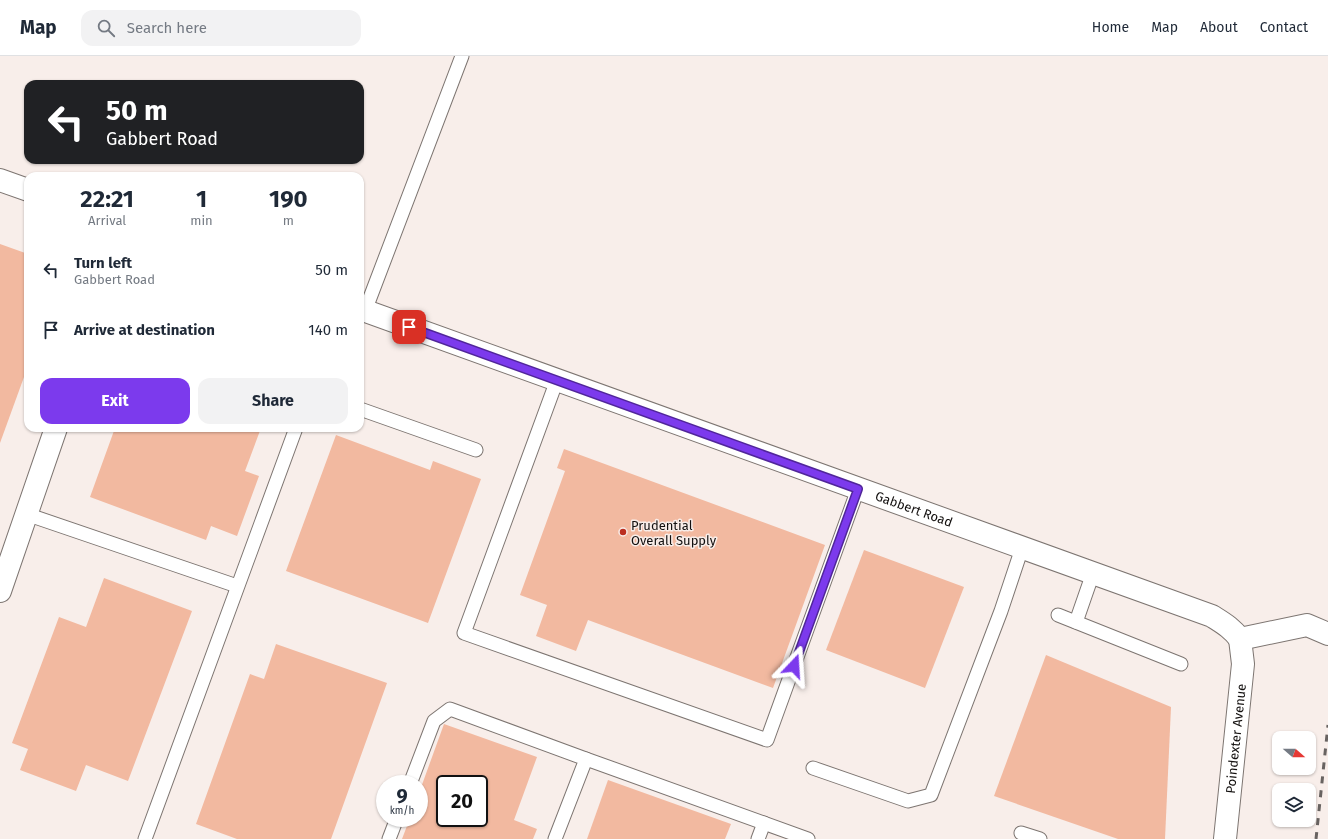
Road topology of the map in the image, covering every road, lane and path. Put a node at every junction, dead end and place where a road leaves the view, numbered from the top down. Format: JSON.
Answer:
{"nodes":[{"id":1,"x":462,"y":56,"type":"edge"},
{"id":2,"x":0,"y":180,"type":"edge"},
{"id":3,"x":24,"y":189,"type":"edge"},
{"id":4,"x":364,"y":308,"type":"edge"},
{"id":5,"x":364,"y":310,"type":"edge"},
{"id":6,"x":557,"y":380,"type":"junction"},
{"id":7,"x":364,"y":410,"type":"edge"},
{"id":8,"x":55,"y":432,"type":"edge"},
{"id":9,"x":295,"y":432,"type":"edge"},
{"id":10,"x":476,"y":450,"type":"dead end"},
{"id":11,"x":858,"y":489,"type":"junction"},
{"id":12,"x":26,"y":514,"type":"junction"},
{"id":13,"x":1022,"y":548,"type":"junction"},
{"id":14,"x":1093,"y":573,"type":"junction"},
{"id":15,"x":237,"y":586,"type":"junction"},
{"id":16,"x":0,"y":591,"type":"edge"},
{"id":17,"x":1058,"y":615,"type":"dead end"},
{"id":18,"x":1076,"y":622,"type":"junction"},
{"id":19,"x":1328,"y":634,"type":"edge"},
{"id":20,"x":1240,"y":639,"type":"junction"},
{"id":21,"x":1181,"y":664,"type":"dead end"},
{"id":22,"x":586,"y":759,"type":"junction"},
{"id":23,"x":813,"y":768,"type":"dead end"},
{"id":24,"x":413,"y":775,"type":"edge"},
{"id":25,"x":764,"y":823,"type":"junction"},
{"id":26,"x":394,"y":827,"type":"edge"},
{"id":27,"x":1021,"y":833,"type":"dead end"},
{"id":28,"x":145,"y":839,"type":"edge"},
{"id":29,"x":389,"y":839,"type":"edge"},
{"id":30,"x":555,"y":839,"type":"edge"},
{"id":31,"x":758,"y":839,"type":"edge"},
{"id":32,"x":808,"y":839,"type":"edge"},
{"id":33,"x":1040,"y":839,"type":"edge"},
{"id":34,"x":1225,"y":839,"type":"edge"}],
"edges":[{"from":1,"to":4,"type":"lane"},
{"from":2,"to":3,"type":"street"},
{"from":5,"to":6,"type":"street","name":"Gabbert Road"},
{"from":6,"to":11,"type":"street","name":"Gabbert Road"},
{"from":6,"to":11,"type":"lane"},
{"from":7,"to":10,"type":"lane"},
{"from":8,"to":12,"type":"street"},
{"from":9,"to":15,"type":"lane"},
{"from":11,"to":13,"type":"street","name":"Gabbert Road"},
{"from":12,"to":15,"type":"lane"},
{"from":12,"to":16,"type":"street"},
{"from":13,"to":14,"type":"street","name":"Gabbert Road"},
{"from":13,"to":23,"type":"lane"},
{"from":14,"to":18,"type":"lane"},
{"from":14,"to":20,"type":"street","name":"Gabbert Road"},
{"from":15,"to":28,"type":"lane"},
{"from":17,"to":18,"type":"lane"},
{"from":18,"to":21,"type":"lane"},
{"from":19,"to":20,"type":"street"},
{"from":20,"to":34,"type":"street","name":"Poindexter Avenue"},
{"from":22,"to":24,"type":"lane"},
{"from":22,"to":25,"type":"lane"},
{"from":22,"to":30,"type":"lane"},
{"from":25,"to":31,"type":"lane"},
{"from":25,"to":32,"type":"lane"},
{"from":26,"to":29,"type":"lane"},
{"from":27,"to":33,"type":"lane"}]}
